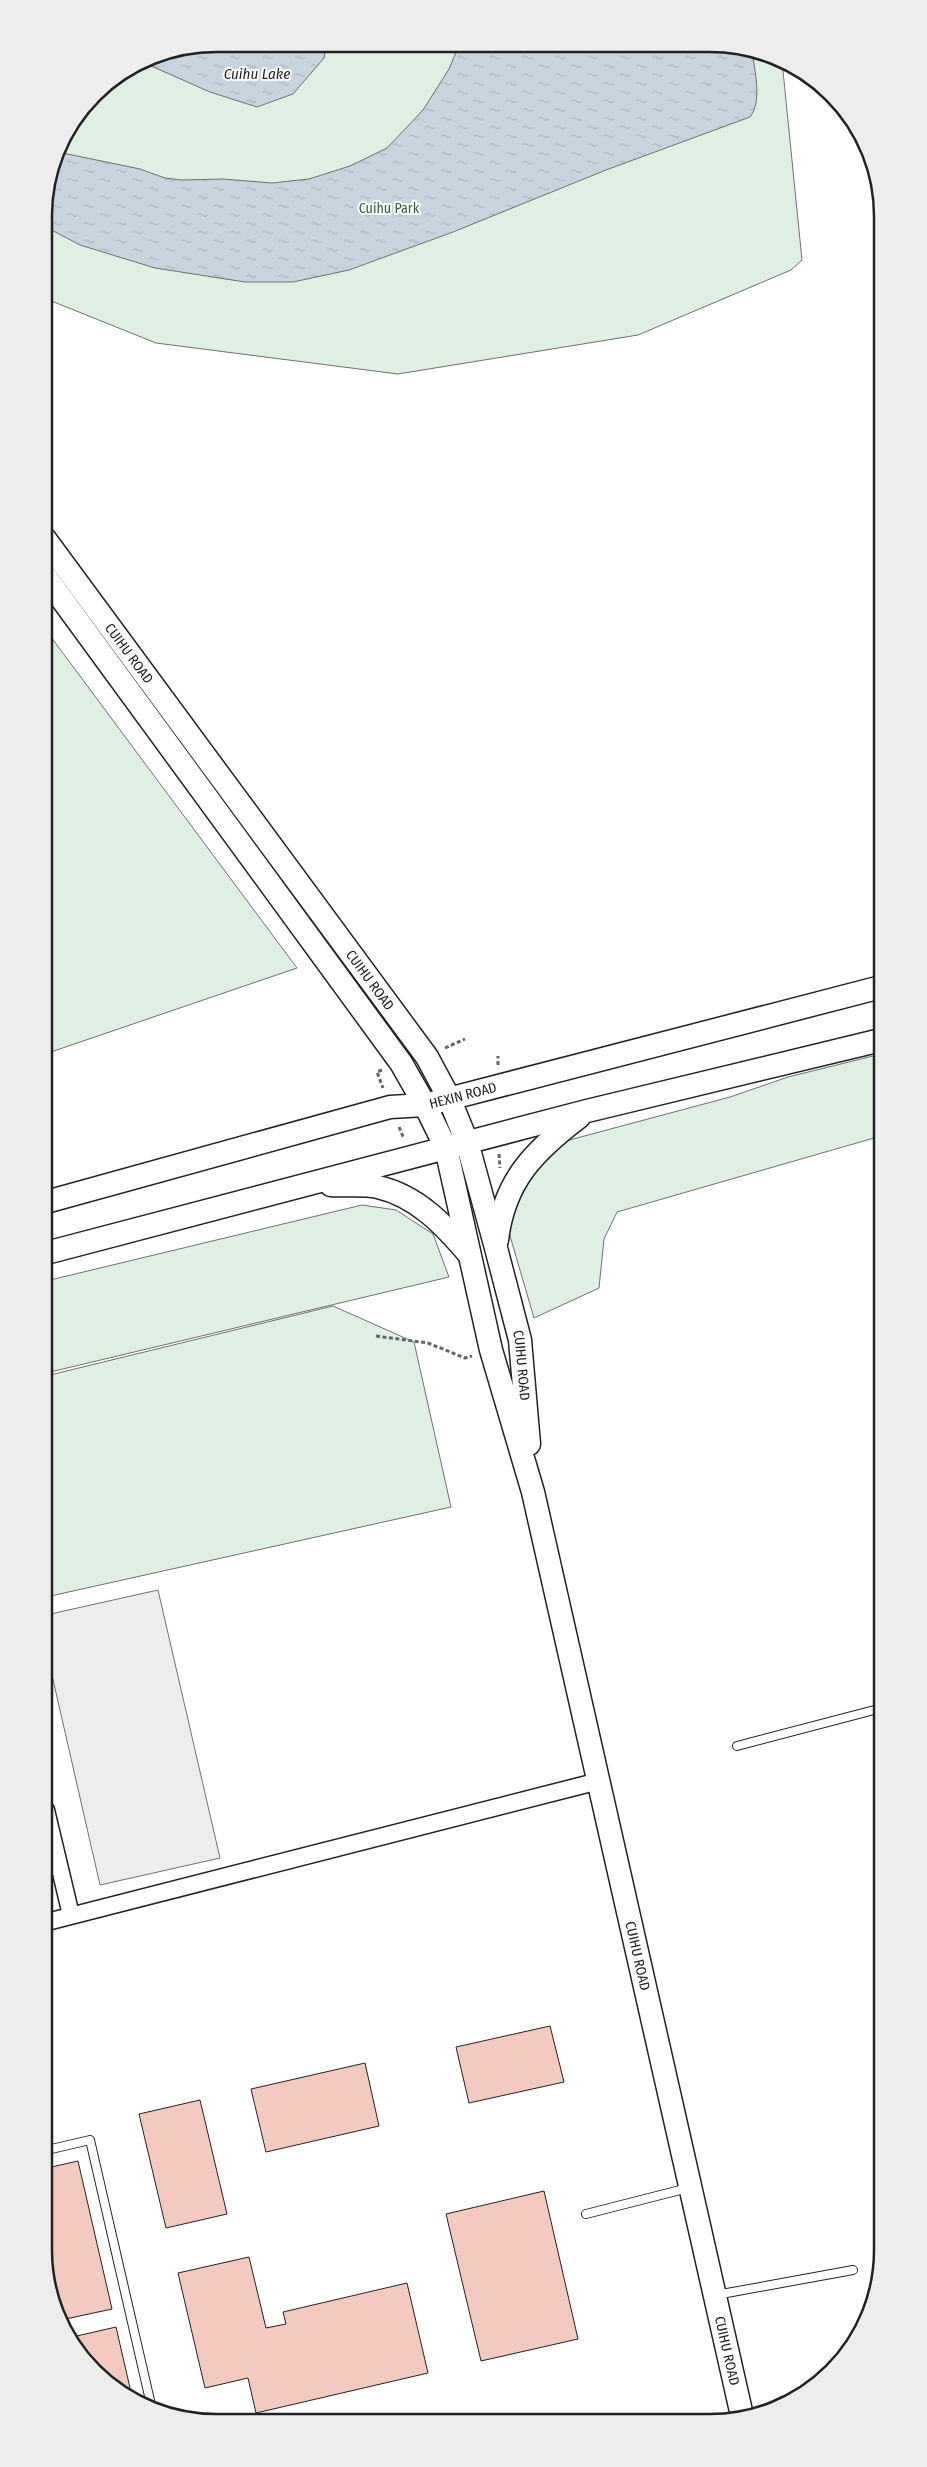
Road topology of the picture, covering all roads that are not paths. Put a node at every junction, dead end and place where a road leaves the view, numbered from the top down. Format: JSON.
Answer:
{"nodes":[{"id":1,"x":53,"y":550,"type":"edge"},
{"id":2,"x":53,"y":587,"type":"edge"},
{"id":3,"x":874,"y":990,"type":"edge"},
{"id":4,"x":874,"y":1042,"type":"edge"},
{"id":5,"x":448,"y":1098,"type":"junction"},
{"id":6,"x":426,"y":1105,"type":"junction"},
{"id":7,"x":588,"y":1110,"type":"junction"},
{"id":8,"x":456,"y":1145,"type":"junction"},
{"id":9,"x":308,"y":1184,"type":"junction"},
{"id":10,"x":53,"y":1200,"type":"edge"},
{"id":11,"x":496,"y":1248,"type":"junction"},
{"id":12,"x":52,"y":1251,"type":"edge"},
{"id":13,"x":470,"y":1256,"type":"junction"},
{"id":14,"x":533,"y":1492,"type":"junction"},
{"id":15,"x":874,"y":1710,"type":"edge"},
{"id":16,"x":736,"y":1746,"type":"dead end"},
{"id":17,"x":599,"y":1781,"type":"junction"},
{"id":18,"x":52,"y":1836,"type":"edge"},
{"id":19,"x":71,"y":1915,"type":"junction"},
{"id":20,"x":52,"y":1920,"type":"edge"},
{"id":21,"x":52,"y":2149,"type":"edge"},
{"id":22,"x":690,"y":2187,"type":"junction"},
{"id":23,"x":586,"y":2214,"type":"dead end"},
{"id":24,"x":853,"y":2270,"type":"dead end"},
{"id":25,"x":714,"y":2296,"type":"junction"},
{"id":26,"x":150,"y":2400,"type":"edge"},
{"id":27,"x":741,"y":2411,"type":"edge"}],
"edges":[{"from":1,"to":5,"type":"street","name":"CUIHU ROAD"},
{"from":2,"to":6,"type":"street","name":"CUIHU ROAD"},
{"from":3,"to":5,"type":"street","name":"HEXIN ROAD"},
{"from":4,"to":7,"type":"street"},
{"from":5,"to":6,"type":"street","name":"HEXIN ROAD"},
{"from":5,"to":8,"type":"street","name":"CUIHU ROAD"},
{"from":6,"to":8,"type":"street","name":"CUIHU ROAD"},
{"from":6,"to":10,"type":"street","name":"HEXIN ROAD"},
{"from":7,"to":8,"type":"street"},
{"from":7,"to":11,"type":"street"},
{"from":8,"to":9,"type":"street"},
{"from":8,"to":11,"type":"street","name":"CUIHU ROAD"},
{"from":8,"to":13,"type":"street","name":"CUIHU ROAD"},
{"from":9,"to":12,"type":"street"},
{"from":9,"to":13,"type":"street"},
{"from":11,"to":14,"type":"street","name":"CUIHU ROAD"},
{"from":13,"to":14,"type":"street","name":"CUIHU ROAD"},
{"from":14,"to":17,"type":"street","name":"CUIHU ROAD"},
{"from":15,"to":16,"type":"lane"},
{"from":17,"to":19,"type":"street"},
{"from":17,"to":22,"type":"street","name":"CUIHU ROAD"},
{"from":18,"to":19,"type":"street"},
{"from":19,"to":20,"type":"street"},
{"from":21,"to":26,"type":"lane"},
{"from":22,"to":23,"type":"lane"},
{"from":22,"to":25,"type":"street","name":"CUIHU ROAD"},
{"from":24,"to":25,"type":"lane"},
{"from":25,"to":27,"type":"street","name":"CUIHU ROAD"}]}
